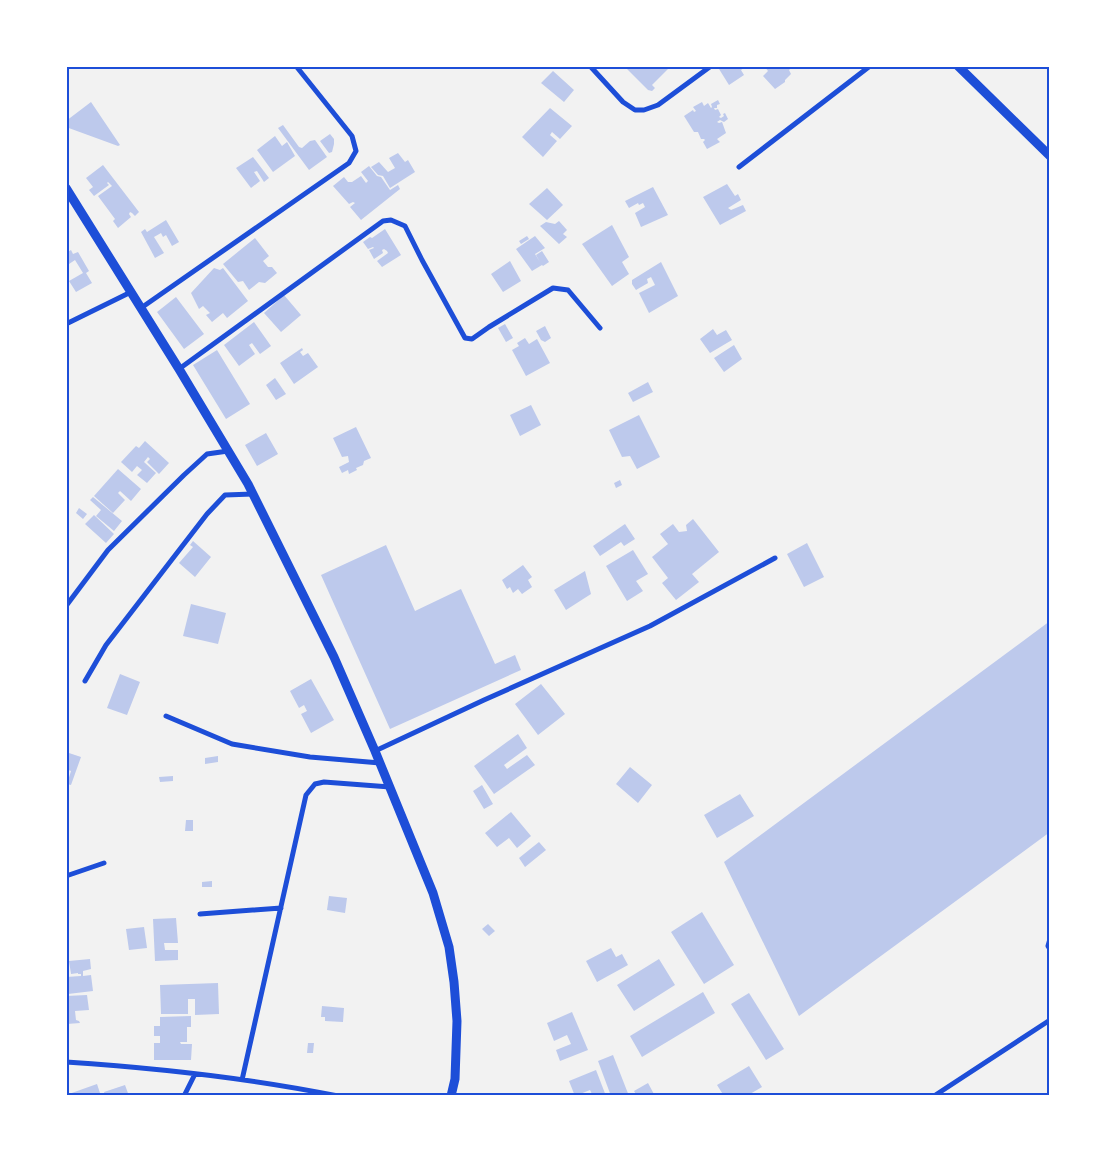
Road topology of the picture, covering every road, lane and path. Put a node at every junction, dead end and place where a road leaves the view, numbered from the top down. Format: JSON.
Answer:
{"nodes":[{"id":1,"x":296,"y":66,"type":"edge"},
{"id":2,"x":590,"y":66,"type":"edge"},
{"id":3,"x":711,"y":66,"type":"edge"},
{"id":4,"x":870,"y":66,"type":"edge"},
{"id":5,"x":958,"y":66,"type":"edge"},
{"id":6,"x":1050,"y":156,"type":"edge"},
{"id":7,"x":739,"y":167,"type":"dead end"},
{"id":8,"x":66,"y":188,"type":"edge"},
{"id":9,"x":131,"y":292,"type":"junction"},
{"id":10,"x":141,"y":308,"type":"junction"},
{"id":11,"x":66,"y":324,"type":"edge"},
{"id":12,"x":600,"y":328,"type":"dead end"},
{"id":13,"x":179,"y":369,"type":"junction"},
{"id":14,"x":228,"y":451,"type":"junction"},
{"id":15,"x":253,"y":494,"type":"junction"},
{"id":16,"x":775,"y":558,"type":"dead end"},
{"id":17,"x":66,"y":606,"type":"edge"},
{"id":18,"x":85,"y":681,"type":"dead end"},
{"id":19,"x":166,"y":716,"type":"dead end"},
{"id":20,"x":375,"y":751,"type":"junction"},
{"id":21,"x":380,"y":764,"type":"junction"},
{"id":22,"x":390,"y":787,"type":"junction"},
{"id":23,"x":104,"y":862,"type":"dead end"},
{"id":24,"x":66,"y":876,"type":"edge"},
{"id":25,"x":281,"y":908,"type":"junction"},
{"id":26,"x":200,"y":914,"type":"dead end"},
{"id":27,"x":1050,"y":939,"type":"edge"},
{"id":28,"x":1050,"y":949,"type":"edge"},
{"id":29,"x":1050,"y":1020,"type":"edge"},
{"id":30,"x":66,"y":1062,"type":"edge"},
{"id":31,"x":195,"y":1074,"type":"junction"},
{"id":32,"x":242,"y":1080,"type":"junction"},
{"id":33,"x":184,"y":1096,"type":"edge"},
{"id":34,"x":338,"y":1096,"type":"edge"},
{"id":35,"x":451,"y":1096,"type":"edge"},
{"id":36,"x":934,"y":1096,"type":"edge"}],
"edges":[{"from":1,"to":10,"type":"street"},
{"from":2,"to":3,"type":"street"},
{"from":4,"to":7,"type":"street"},
{"from":5,"to":6,"type":"street"},
{"from":8,"to":9,"type":"street"},
{"from":9,"to":10,"type":"street"},
{"from":9,"to":11,"type":"street"},
{"from":10,"to":13,"type":"street"},
{"from":12,"to":13,"type":"street"},
{"from":13,"to":14,"type":"street"},
{"from":14,"to":15,"type":"street"},
{"from":14,"to":17,"type":"street"},
{"from":15,"to":18,"type":"street"},
{"from":15,"to":20,"type":"street"},
{"from":16,"to":20,"type":"street"},
{"from":19,"to":21,"type":"street"},
{"from":20,"to":21,"type":"street"},
{"from":21,"to":22,"type":"street"},
{"from":22,"to":25,"type":"street"},
{"from":22,"to":35,"type":"street"},
{"from":23,"to":24,"type":"street"},
{"from":25,"to":26,"type":"street"},
{"from":25,"to":32,"type":"street"},
{"from":27,"to":28,"type":"street"},
{"from":29,"to":36,"type":"street"},
{"from":30,"to":31,"type":"street"},
{"from":31,"to":32,"type":"street"},
{"from":31,"to":33,"type":"street"},
{"from":32,"to":34,"type":"street"}]}
